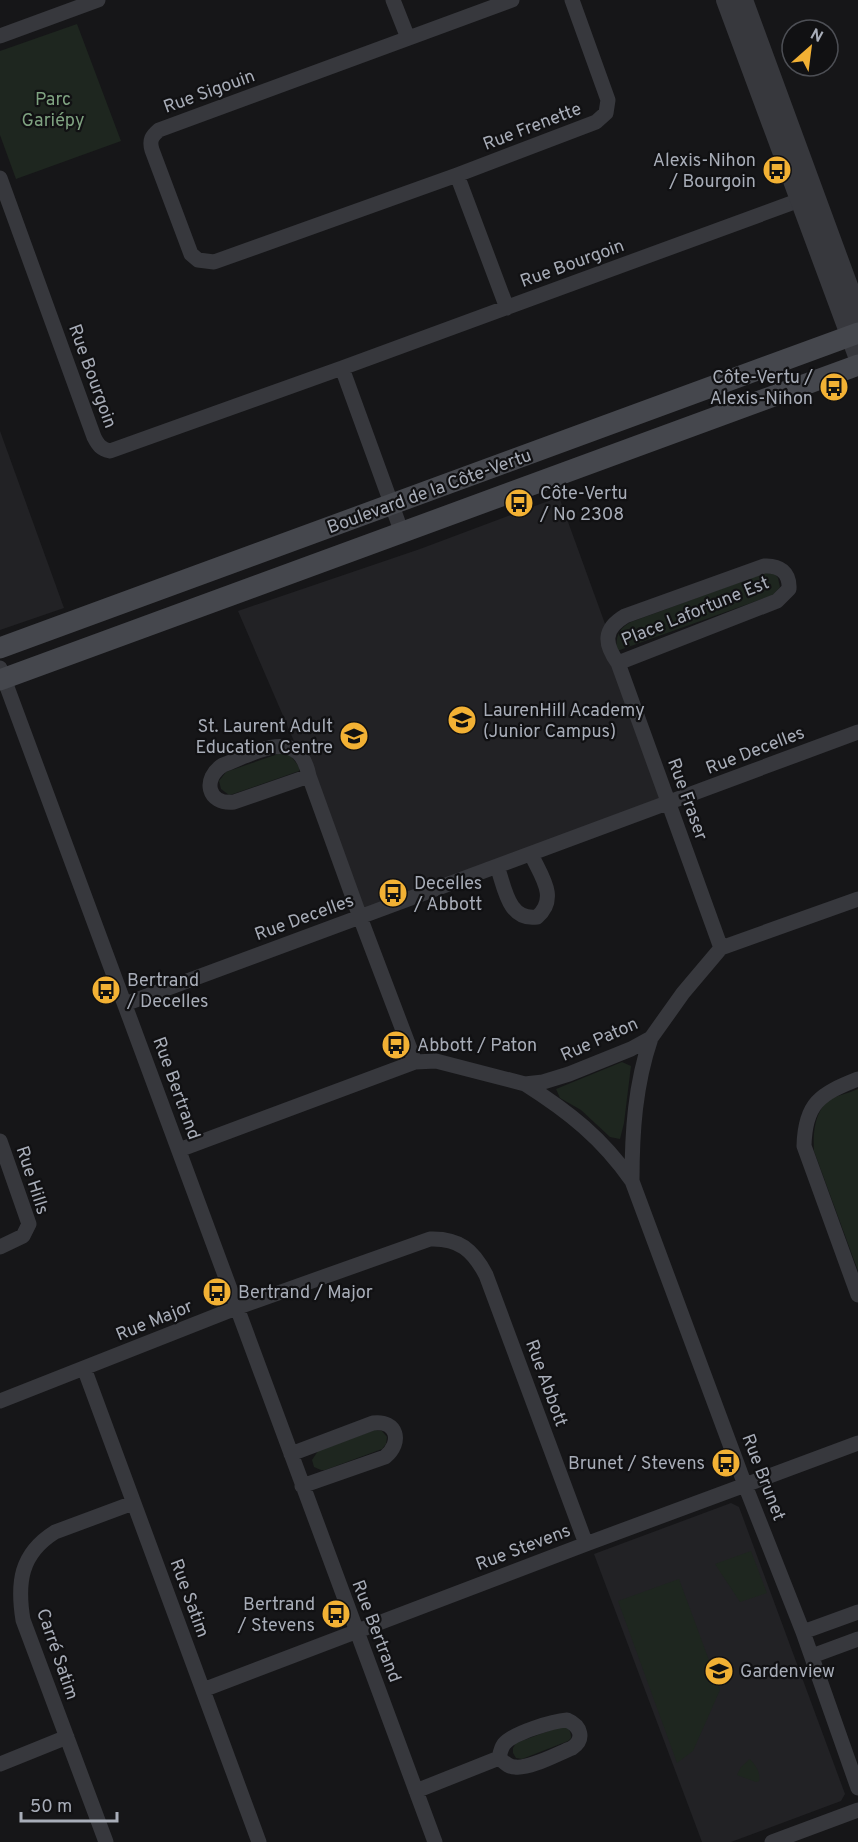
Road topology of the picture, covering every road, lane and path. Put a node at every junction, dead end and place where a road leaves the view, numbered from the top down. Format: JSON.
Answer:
{"nodes":[{"id":1,"x":98,"y":0,"type":"edge"},
{"id":2,"x":393,"y":0,"type":"edge"},
{"id":3,"x":512,"y":0,"type":"edge"},
{"id":4,"x":572,"y":0,"type":"edge"},
{"id":5,"x":726,"y":0,"type":"edge"},
{"id":6,"x":743,"y":0,"type":"edge"},
{"id":7,"x":0,"y":36,"type":"edge"},
{"id":8,"x":408,"y":38,"type":"junction"},
{"id":9,"x":457,"y":175,"type":"junction"},
{"id":10,"x":0,"y":178,"type":"edge"},
{"id":11,"x":808,"y":197,"type":"junction"},
{"id":12,"x":198,"y":260,"type":"joint"},
{"id":13,"x":507,"y":308,"type":"junction"},
{"id":14,"x":858,"y":313,"type":"edge"},
{"id":15,"x":854,"y":334,"type":"edge"},
{"id":16,"x":858,"y":356,"type":"edge"},
{"id":17,"x":858,"y":365,"type":"edge"},
{"id":18,"x":342,"y":368,"type":"junction"},
{"id":19,"x":391,"y":505,"type":"junction"},
{"id":20,"x":402,"y":533,"type":"junction"},
{"id":21,"x":0,"y":648,"type":"edge"},
{"id":22,"x":618,"y":663,"type":"junction"},
{"id":23,"x":1,"y":675,"type":"edge"},
{"id":24,"x":858,"y":732,"type":"edge"},
{"id":25,"x":309,"y":776,"type":"junction"},
{"id":26,"x":669,"y":803,"type":"junction"},
{"id":27,"x":531,"y":854,"type":"junction"},
{"id":28,"x":497,"y":866,"type":"junction"},
{"id":29,"x":858,"y":899,"type":"edge"},
{"id":30,"x":360,"y":917,"type":"junction"},
{"id":31,"x":721,"y":948,"type":"junction"},
{"id":32,"x":125,"y":1004,"type":"junction"},
{"id":33,"x":651,"y":1038,"type":"junction"},
{"id":34,"x":416,"y":1062,"type":"junction"},
{"id":35,"x":858,"y":1079,"type":"edge"},
{"id":36,"x":525,"y":1084,"type":"junction"},
{"id":37,"x":0,"y":1142,"type":"edge"},
{"id":38,"x":179,"y":1150,"type":"junction"},
{"id":39,"x":632,"y":1181,"type":"junction"},
{"id":40,"x":460,"y":1244,"type":"joint"},
{"id":41,"x":0,"y":1247,"type":"edge"},
{"id":42,"x":858,"y":1295,"type":"edge"},
{"id":43,"x":236,"y":1308,"type":"junction"},
{"id":44,"x":84,"y":1368,"type":"junction"},
{"id":45,"x":0,"y":1401,"type":"edge"},
{"id":46,"x":858,"y":1443,"type":"edge"},
{"id":47,"x":291,"y":1454,"type":"junction"},
{"id":48,"x":745,"y":1485,"type":"junction"},
{"id":49,"x":302,"y":1486,"type":"junction"},
{"id":50,"x":134,"y":1503,"type":"junction"},
{"id":51,"x":586,"y":1544,"type":"junction"},
{"id":52,"x":858,"y":1612,"type":"edge"},
{"id":53,"x":356,"y":1632,"type":"junction"},
{"id":54,"x":803,"y":1632,"type":"junction"},
{"id":55,"x":858,"y":1639,"type":"edge"},
{"id":56,"x":812,"y":1656,"type":"junction"},
{"id":57,"x":203,"y":1690,"type":"junction"},
{"id":58,"x":67,"y":1737,"type":"junction"},
{"id":59,"x":499,"y":1758,"type":"junction"},
{"id":60,"x":0,"y":1764,"type":"edge"},
{"id":61,"x":858,"y":1788,"type":"edge"},
{"id":62,"x":416,"y":1791,"type":"junction"},
{"id":63,"x":858,"y":1810,"type":"edge"},
{"id":64,"x":106,"y":1842,"type":"edge"},
{"id":65,"x":259,"y":1842,"type":"edge"},
{"id":66,"x":435,"y":1842,"type":"edge"},
{"id":67,"x":772,"y":1842,"type":"edge"}],
"edges":[{"from":1,"to":7,"type":"street"},
{"from":2,"to":8,"type":"street"},
{"from":3,"to":8,"type":"street","name":"Rue Sigouin"},
{"from":4,"to":9,"type":"street","name":"Rue Frenette"},
{"from":5,"to":11,"type":"street"},
{"from":6,"to":11,"type":"street"},
{"from":8,"to":12,"type":"street","name":"Rue Sigouin"},
{"from":9,"to":12,"type":"street","name":"Rue Frenette"},
{"from":9,"to":13,"type":"street"},
{"from":10,"to":18,"type":"street","name":"Rue Bourgoin"},
{"from":11,"to":13,"type":"street","name":"Rue Bourgoin"},
{"from":11,"to":14,"type":"street"},
{"from":11,"to":15,"type":"street"},
{"from":13,"to":18,"type":"street","name":"Rue Bourgoin"},
{"from":15,"to":16,"type":"street"},
{"from":15,"to":19,"type":"main road","name":"Boulevard de la Côte-Vertu"},
{"from":17,"to":20,"type":"main road","name":"Boulevard de la Côte-Vertu"},
{"from":18,"to":19,"type":"street"},
{"from":19,"to":20,"type":"street"},
{"from":19,"to":21,"type":"main road","name":"Boulevard de la Côte-Vertu"},
{"from":20,"to":23,"type":"main road","name":"Boulevard de la Côte-Vertu"},
{"from":22,"to":22,"type":"street","name":"Place Lafortune Est"},
{"from":22,"to":26,"type":"street","name":"Rue Fraser"},
{"from":23,"to":32,"type":"street","name":"Rue Bertrand"},
{"from":24,"to":26,"type":"street","name":"Rue Decelles"},
{"from":25,"to":25,"type":"street"},
{"from":25,"to":30,"type":"street"},
{"from":26,"to":27,"type":"street","name":"Rue Decelles"},
{"from":26,"to":31,"type":"street","name":"Rue Fraser"},
{"from":27,"to":28,"type":"street","name":"Rue Decelles"},
{"from":27,"to":28,"type":"street"},
{"from":28,"to":30,"type":"street","name":"Rue Decelles"},
{"from":29,"to":31,"type":"street"},
{"from":30,"to":32,"type":"street","name":"Rue Decelles"},
{"from":30,"to":34,"type":"street"},
{"from":31,"to":33,"type":"street","name":"Rue Paton"},
{"from":32,"to":38,"type":"street","name":"Rue Bertrand"},
{"from":33,"to":36,"type":"street","name":"Rue Paton"},
{"from":33,"to":39,"type":"street","name":"Rue Brunet"},
{"from":34,"to":36,"type":"street","name":"Rue Paton"},
{"from":34,"to":38,"type":"street","name":"Rue Paton"},
{"from":35,"to":42,"type":"street"},
{"from":36,"to":39,"type":"street","name":"Rue Brunet"},
{"from":37,"to":41,"type":"street","name":"Rue Hills"},
{"from":38,"to":43,"type":"street","name":"Rue Bertrand"},
{"from":39,"to":48,"type":"street","name":"Rue Brunet"},
{"from":40,"to":43,"type":"street","name":"Rue Major"},
{"from":40,"to":51,"type":"street","name":"Rue Abbott"},
{"from":43,"to":44,"type":"street","name":"Rue Major"},
{"from":43,"to":47,"type":"street","name":"Rue Bertrand"},
{"from":44,"to":45,"type":"street","name":"Rue Major"},
{"from":44,"to":50,"type":"street","name":"Rue Satim"},
{"from":46,"to":48,"type":"street","name":"Rue Stevens"},
{"from":47,"to":49,"type":"street","name":"Rue Bertrand"},
{"from":47,"to":49,"type":"street"},
{"from":48,"to":51,"type":"street","name":"Rue Stevens"},
{"from":48,"to":54,"type":"street","name":"Rue Brunet"},
{"from":49,"to":53,"type":"street","name":"Rue Bertrand"},
{"from":50,"to":57,"type":"street","name":"Rue Satim"},
{"from":50,"to":58,"type":"street","name":"Carré Satim"},
{"from":51,"to":53,"type":"street","name":"Rue Stevens"},
{"from":52,"to":54,"type":"street"},
{"from":53,"to":57,"type":"street","name":"Rue Stevens"},
{"from":53,"to":62,"type":"street","name":"Rue Bertrand"},
{"from":54,"to":56,"type":"street","name":"Rue Brunet"},
{"from":55,"to":56,"type":"street"},
{"from":56,"to":61,"type":"street","name":"Rue Brunet"},
{"from":57,"to":65,"type":"street","name":"Rue Satim"},
{"from":58,"to":60,"type":"street"},
{"from":58,"to":64,"type":"street","name":"Carré Satim"},
{"from":59,"to":59,"type":"street"},
{"from":59,"to":62,"type":"street"},
{"from":62,"to":66,"type":"street","name":"Rue Bertrand"},
{"from":63,"to":67,"type":"street"}]}
